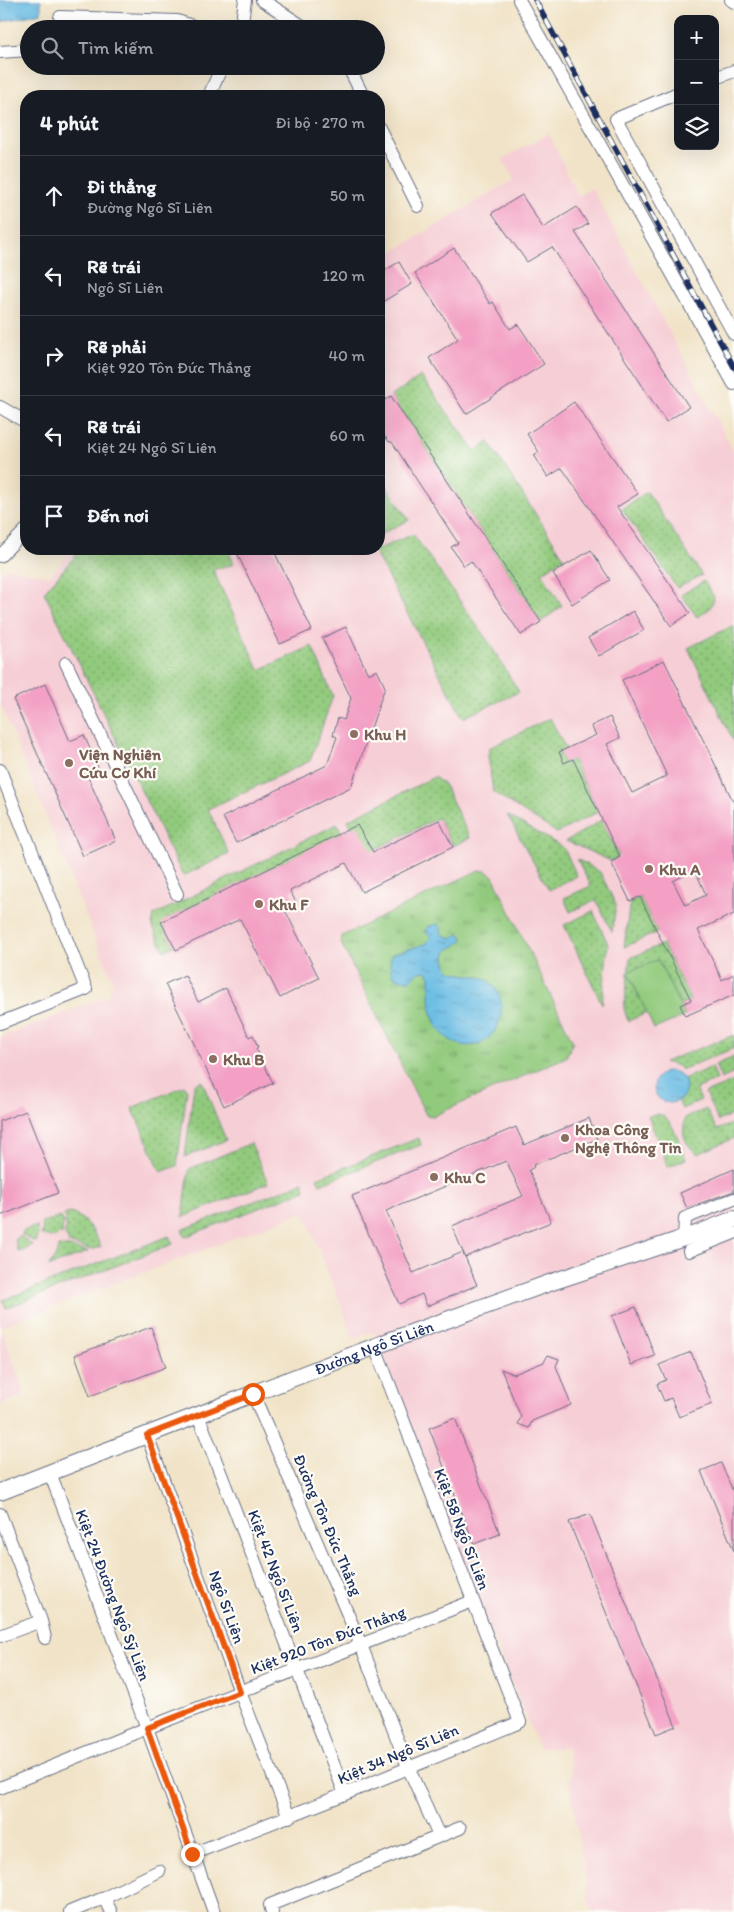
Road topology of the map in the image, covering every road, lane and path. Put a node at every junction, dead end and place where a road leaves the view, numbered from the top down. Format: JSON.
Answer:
{"nodes":[{"id":1,"x":245,"y":0,"type":"edge"},
{"id":2,"x":262,"y":0,"type":"edge"},
{"id":3,"x":519,"y":0,"type":"edge"},
{"id":4,"x":60,"y":17,"type":"dead end"},
{"id":5,"x":147,"y":20,"type":"edge"},
{"id":6,"x":242,"y":20,"type":"edge"},
{"id":7,"x":293,"y":20,"type":"edge"},
{"id":8,"x":20,"y":51,"type":"edge"},
{"id":9,"x":0,"y":52,"type":"edge"},
{"id":10,"x":734,"y":71,"type":"edge"},
{"id":11,"x":218,"y":75,"type":"edge"},
{"id":12,"x":352,"y":75,"type":"edge"},
{"id":13,"x":719,"y":77,"type":"edge"},
{"id":14,"x":212,"y":90,"type":"edge"},
{"id":15,"x":360,"y":90,"type":"edge"},
{"id":16,"x":674,"y":95,"type":"edge"},
{"id":17,"x":385,"y":140,"type":"edge"},
{"id":18,"x":418,"y":206,"type":"dead end"},
{"id":19,"x":734,"y":334,"type":"edge"},
{"id":20,"x":734,"y":384,"type":"edge"},
{"id":21,"x":0,"y":407,"type":"edge"},
{"id":22,"x":20,"y":419,"type":"edge"},
{"id":23,"x":20,"y":536,"type":"edge"},
{"id":24,"x":0,"y":556,"type":"edge"},
{"id":25,"x":66,"y":663,"type":"dead end"},
{"id":26,"x":0,"y":770,"type":"edge"},
{"id":27,"x":177,"y":894,"type":"dead end"},
{"id":28,"x":0,"y":1023,"type":"edge"},
{"id":29,"x":734,"y":1200,"type":"edge"},
{"id":30,"x":734,"y":1219,"type":"edge"},
{"id":31,"x":734,"y":1233,"type":"edge"},
{"id":32,"x":691,"y":1241,"type":"junction"},
{"id":33,"x":375,"y":1347,"type":"junction"},
{"id":34,"x":253,"y":1394,"type":"junction"},
{"id":35,"x":198,"y":1415,"type":"junction"},
{"id":36,"x":147,"y":1435,"type":"junction"},
{"id":37,"x":50,"y":1473,"type":"junction"},
{"id":38,"x":0,"y":1492,"type":"edge"},
{"id":39,"x":0,"y":1514,"type":"edge"},
{"id":40,"x":473,"y":1601,"type":"junction"},
{"id":41,"x":42,"y":1621,"type":"junction"},
{"id":42,"x":0,"y":1636,"type":"edge"},
{"id":43,"x":45,"y":1638,"type":"dead end"},
{"id":44,"x":361,"y":1645,"type":"junction"},
{"id":45,"x":298,"y":1669,"type":"junction"},
{"id":46,"x":240,"y":1692,"type":"junction"},
{"id":47,"x":520,"y":1722,"type":"joint"},
{"id":48,"x":147,"y":1728,"type":"junction"},
{"id":49,"x":408,"y":1767,"type":"junction"},
{"id":50,"x":0,"y":1788,"type":"edge"},
{"id":51,"x":345,"y":1794,"type":"junction"},
{"id":52,"x":289,"y":1817,"type":"junction"},
{"id":53,"x":460,"y":1828,"type":"dead end"},
{"id":54,"x":439,"y":1836,"type":"junction"},
{"id":55,"x":192,"y":1854,"type":"junction"},
{"id":56,"x":159,"y":1871,"type":"dead end"},
{"id":57,"x":104,"y":1898,"type":"junction"},
{"id":58,"x":271,"y":1909,"type":"edge"},
{"id":59,"x":70,"y":1912,"type":"edge"},
{"id":60,"x":111,"y":1912,"type":"edge"},
{"id":61,"x":214,"y":1912,"type":"edge"}],
"edges":[{"from":1,"to":6,"type":"street"},
{"from":2,"to":7,"type":"street"},
{"from":3,"to":20,"type":"street"},
{"from":4,"to":5,"type":"street"},
{"from":8,"to":9,"type":"street"},
{"from":10,"to":13,"type":"street"},
{"from":11,"to":14,"type":"street"},
{"from":12,"to":15,"type":"street"},
{"from":16,"to":19,"type":"street"},
{"from":17,"to":18,"type":"street"},
{"from":21,"to":22,"type":"street"},
{"from":23,"to":24,"type":"street"},
{"from":25,"to":27,"type":"street"},
{"from":26,"to":28,"type":"street"},
{"from":29,"to":32,"type":"street"},
{"from":30,"to":32,"type":"street","name":"Đường Ngô Sĩ Liên"},
{"from":31,"to":32,"type":"street"},
{"from":32,"to":33,"type":"street","name":"Đường Ngô Sĩ Liên"},
{"from":33,"to":34,"type":"street","name":"Đường Ngô Sĩ Liên"},
{"from":33,"to":40,"type":"street","name":"Kiệt 58 Ngô Sĩ Liên"},
{"from":34,"to":35,"type":"street","name":"Đường Ngô Sĩ Liên"},
{"from":34,"to":44,"type":"street","name":"Đường Tôn Đức Thắng"},
{"from":35,"to":36,"type":"street","name":"Đường Ngô Sĩ Liên"},
{"from":35,"to":45,"type":"street","name":"Kiệt 42 Ngô Sĩ Liên"},
{"from":36,"to":37,"type":"street","name":"Đường Ngô Sĩ Liên"},
{"from":36,"to":46,"type":"street","name":"Ngô Sĩ Liên"},
{"from":37,"to":38,"type":"street","name":"Đường Ngô Sĩ Liên"},
{"from":37,"to":48,"type":"street","name":"Kiệt 24 Đường Ngô Sỹ Liên"},
{"from":39,"to":41,"type":"street"},
{"from":40,"to":44,"type":"street","name":"Kiệt 920 Tôn Đức Thắng"},
{"from":40,"to":47,"type":"street","name":"Kiệt 58 Ngô Sĩ Liên"},
{"from":41,"to":42,"type":"street"},
{"from":41,"to":43,"type":"street"},
{"from":44,"to":45,"type":"street","name":"Kiệt 920 Tôn Đức Thắng"},
{"from":44,"to":49,"type":"street","name":"Đường Tôn Đức Thắng"},
{"from":45,"to":46,"type":"street","name":"Kiệt 920 Tôn Đức Thắng"},
{"from":45,"to":51,"type":"street","name":"Kiệt 42 Ngô Sĩ Liên"},
{"from":46,"to":48,"type":"street","name":"Kiệt 920 Tôn Đức Thắng"},
{"from":46,"to":52,"type":"street","name":"Ngô Sĩ Liên"},
{"from":47,"to":49,"type":"street","name":"Kiệt 34 Ngô Sĩ Liên"},
{"from":48,"to":50,"type":"street","name":"Kiệt 920 Tôn Đức Thắng"},
{"from":48,"to":55,"type":"street","name":"Kiệt 24 Đường Ngô Sỹ Liên"},
{"from":49,"to":51,"type":"street","name":"Kiệt 34 Ngô Sĩ Liên"},
{"from":49,"to":54,"type":"street","name":"Đường Tôn Đức Thắng"},
{"from":51,"to":52,"type":"street","name":"Kiệt 34 Ngô Sĩ Liên"},
{"from":52,"to":55,"type":"street","name":"Kiệt 34 Ngô Sĩ Liên"},
{"from":53,"to":54,"type":"street"},
{"from":54,"to":58,"type":"street"},
{"from":55,"to":61,"type":"street","name":"Kiệt 24 Đường Ngô Sỹ Liên"},
{"from":56,"to":57,"type":"street"},
{"from":57,"to":59,"type":"street"},
{"from":57,"to":60,"type":"street"}]}
